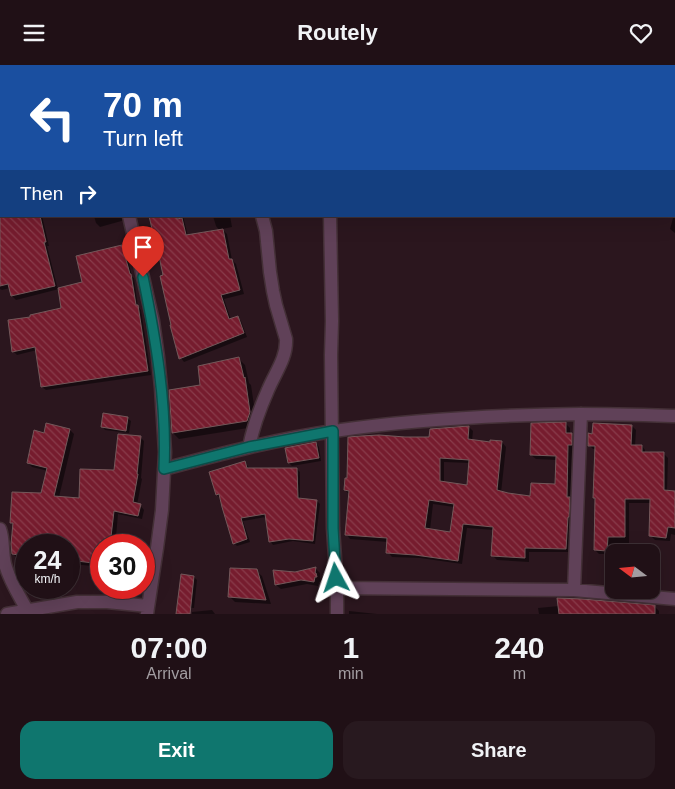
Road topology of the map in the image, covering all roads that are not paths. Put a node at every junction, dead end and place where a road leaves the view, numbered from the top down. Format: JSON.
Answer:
{"nodes":[{"id":1,"x":129,"y":217,"type":"edge"},
{"id":2,"x":262,"y":217,"type":"edge"},
{"id":3,"x":330,"y":217,"type":"edge"},
{"id":4,"x":581,"y":414,"type":"junction"},
{"id":5,"x":675,"y":416,"type":"edge"},
{"id":6,"x":333,"y":431,"type":"junction"},
{"id":7,"x":249,"y":447,"type":"junction"},
{"id":8,"x":164,"y":469,"type":"junction"},
{"id":9,"x":0,"y":529,"type":"edge"},
{"id":10,"x":337,"y":589,"type":"junction"},
{"id":11,"x":574,"y":590,"type":"junction"},
{"id":12,"x":675,"y":599,"type":"edge"},
{"id":13,"x":27,"y":610,"type":"junction"},
{"id":14,"x":147,"y":610,"type":"edge"},
{"id":15,"x":6,"y":614,"type":"edge"},
{"id":16,"x":337,"y":614,"type":"edge"}],
"edges":[{"from":1,"to":8,"type":"street"},
{"from":2,"to":7,"type":"street"},
{"from":3,"to":6,"type":"street"},
{"from":4,"to":5,"type":"street"},
{"from":4,"to":6,"type":"street"},
{"from":4,"to":11,"type":"street"},
{"from":6,"to":7,"type":"street"},
{"from":6,"to":10,"type":"street"},
{"from":7,"to":8,"type":"street"},
{"from":8,"to":14,"type":"street"},
{"from":9,"to":13,"type":"street"},
{"from":10,"to":11,"type":"street"},
{"from":10,"to":16,"type":"street"},
{"from":11,"to":12,"type":"street"},
{"from":13,"to":14,"type":"street"},
{"from":13,"to":15,"type":"street"}]}
